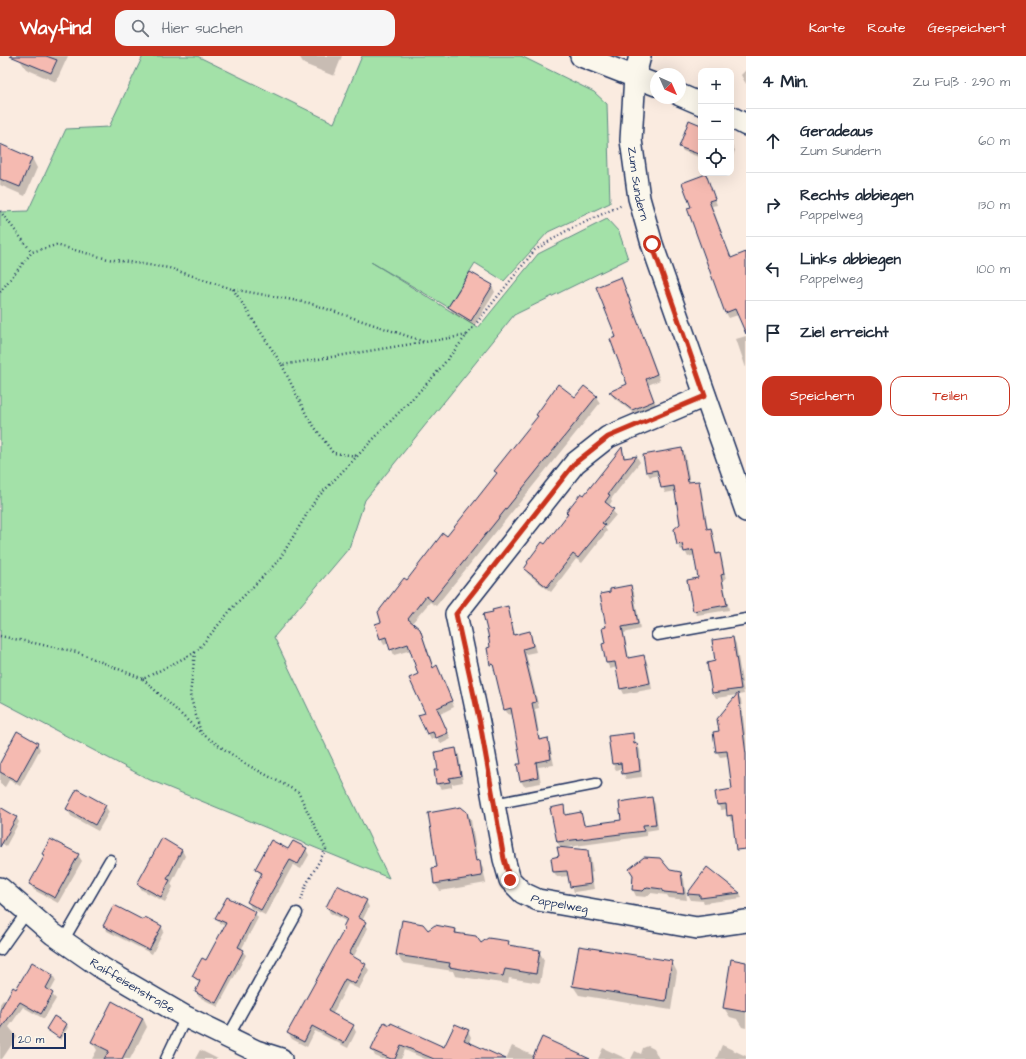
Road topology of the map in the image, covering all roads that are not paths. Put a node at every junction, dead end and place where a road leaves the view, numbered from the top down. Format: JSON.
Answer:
{"nodes":[{"id":1,"x":581,"y":56,"type":"edge"},
{"id":2,"x":640,"y":56,"type":"edge"},
{"id":3,"x":635,"y":76,"type":"junction"},
{"id":4,"x":650,"y":82,"type":"edge"},
{"id":5,"x":686,"y":98,"type":"edge"},
{"id":6,"x":698,"y":103,"type":"edge"},
{"id":7,"x":734,"y":119,"type":"edge"},
{"id":8,"x":746,"y":125,"type":"edge"},
{"id":9,"x":705,"y":396,"type":"junction"},
{"id":10,"x":746,"y":511,"type":"edge"},
{"id":11,"x":746,"y":619,"type":"edge"},
{"id":12,"x":657,"y":635,"type":"dead end"},
{"id":13,"x":596,"y":784,"type":"dead end"},
{"id":14,"x":494,"y":804,"type":"junction"},
{"id":15,"x":110,"y":860,"type":"dead end"},
{"id":16,"x":0,"y":888,"type":"edge"},
{"id":17,"x":27,"y":912,"type":"junction"},
{"id":18,"x":297,"y":913,"type":"road end"},
{"id":19,"x":746,"y":921,"type":"edge"},
{"id":20,"x":63,"y":941,"type":"junction"},
{"id":21,"x":0,"y":950,"type":"edge"},
{"id":22,"x":186,"y":1017,"type":"junction"},
{"id":23,"x":228,"y":1037,"type":"junction"},
{"id":24,"x":166,"y":1059,"type":"edge"},
{"id":25,"x":281,"y":1059,"type":"edge"}],
"edges":[{"from":1,"to":3,"type":"street"},
{"from":2,"to":3,"type":"street","name":"Zum Sundern"},
{"from":3,"to":4,"type":"street"},
{"from":3,"to":9,"type":"street","name":"Zum Sundern"},
{"from":5,"to":6,"type":"street"},
{"from":7,"to":8,"type":"street"},
{"from":9,"to":10,"type":"street","name":"Zum Sundern"},
{"from":9,"to":14,"type":"street","name":"Pappelweg"},
{"from":11,"to":12,"type":"lane"},
{"from":13,"to":14,"type":"lane"},
{"from":14,"to":19,"type":"street","name":"Pappelweg"},
{"from":15,"to":20,"type":"lane"},
{"from":16,"to":17,"type":"street","name":"Raiffeisenstraße"},
{"from":17,"to":20,"type":"street","name":"Raiffeisenstraße"},
{"from":17,"to":21,"type":"lane"},
{"from":18,"to":23,"type":"lane"},
{"from":20,"to":22,"type":"street","name":"Raiffeisenstraße"},
{"from":22,"to":23,"type":"street","name":"Raiffeisenstraße"},
{"from":22,"to":24,"type":"lane"},
{"from":23,"to":25,"type":"street","name":"Raiffeisenstraße"}]}
